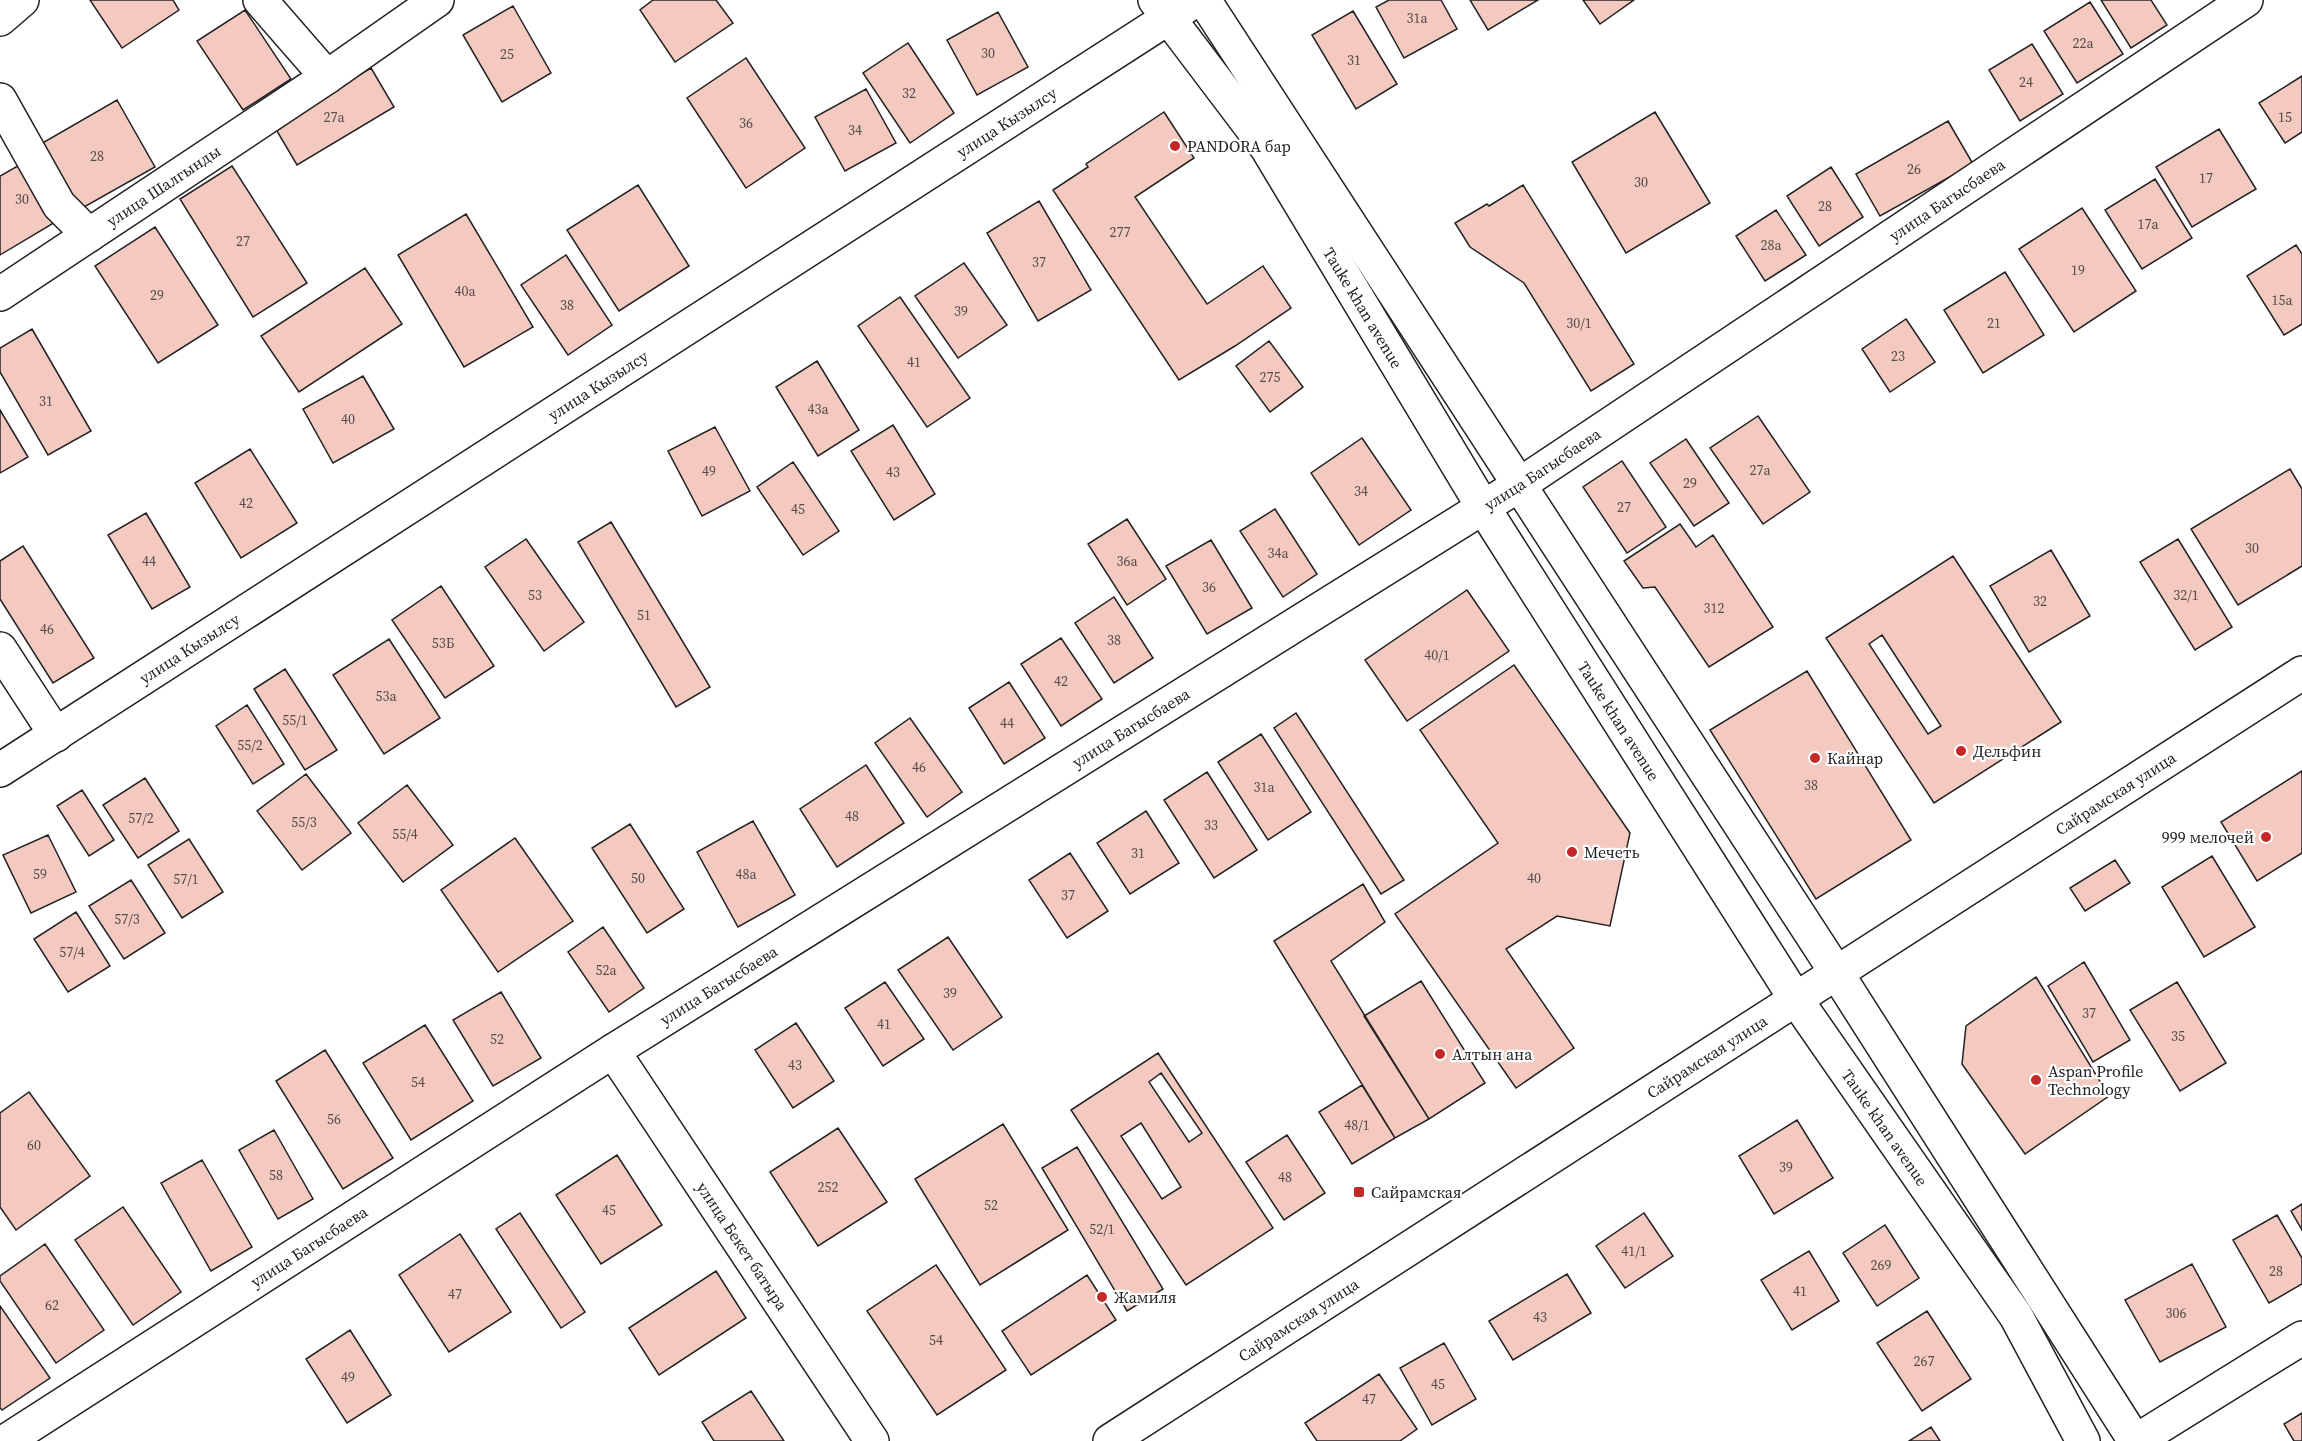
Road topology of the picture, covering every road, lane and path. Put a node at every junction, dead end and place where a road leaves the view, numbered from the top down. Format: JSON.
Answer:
{"nodes":[{"id":1,"x":22,"y":0,"type":"edge"},
{"id":2,"x":260,"y":0,"type":"edge"},
{"id":3,"x":437,"y":0,"type":"edge"},
{"id":4,"x":1196,"y":0,"type":"edge"},
{"id":5,"x":1204,"y":0,"type":"edge"},
{"id":6,"x":2247,"y":0,"type":"edge"},
{"id":7,"x":1161,"y":9,"type":"edge"},
{"id":8,"x":0,"y":19,"type":"edge"},
{"id":9,"x":327,"y":77,"type":"junction"},
{"id":10,"x":0,"y":100,"type":"edge"},
{"id":11,"x":88,"y":235,"type":"junction"},
{"id":12,"x":0,"y":294,"type":"edge"},
{"id":13,"x":1519,"y":485,"type":"junction"},
{"id":14,"x":1483,"y":507,"type":"junction"},
{"id":15,"x":0,"y":649,"type":"edge"},
{"id":16,"x":2302,"y":673,"type":"edge"},
{"id":17,"x":56,"y":735,"type":"junction"},
{"id":18,"x":0,"y":770,"type":"edge"},
{"id":19,"x":1836,"y":972,"type":"junction"},
{"id":20,"x":1795,"y":998,"type":"junction"},
{"id":21,"x":613,"y":1051,"type":"junction"},
{"id":22,"x":2302,"y":1338,"type":"edge"},
{"id":23,"x":6,"y":1441,"type":"edge"},
{"id":24,"x":872,"y":1441,"type":"edge"},
{"id":25,"x":1110,"y":1441,"type":"edge"},
{"id":26,"x":2084,"y":1441,"type":"edge"},
{"id":27,"x":2135,"y":1441,"type":"edge"}],
"edges":[{"from":1,"to":8,"type":"street"},
{"from":2,"to":9,"type":"street"},
{"from":3,"to":9,"type":"street","name":"улица Шалгынды"},
{"from":4,"to":7,"type":"street","name":"улица Кызылсу"},
{"from":5,"to":13,"type":"street","name":"Tauke khan avenue"},
{"from":6,"to":13,"type":"street","name":"улица Багысбаева"},
{"from":7,"to":14,"type":"street","name":"Tauke khan avenue"},
{"from":7,"to":17,"type":"street","name":"улица Кызылсу"},
{"from":9,"to":11,"type":"street","name":"улица Шалгынды"},
{"from":10,"to":11,"type":"street"},
{"from":11,"to":12,"type":"street","name":"улица Шалгынды"},
{"from":13,"to":14,"type":"street","name":"улица Багысбаева"},
{"from":13,"to":19,"type":"street","name":"Tauke khan avenue"},
{"from":14,"to":20,"type":"street","name":"Tauke khan avenue"},
{"from":14,"to":21,"type":"street","name":"улица Багысбаева"},
{"from":15,"to":17,"type":"street"},
{"from":16,"to":19,"type":"street","name":"Сайрамская улица"},
{"from":17,"to":18,"type":"street","name":"улица Кызылсу"},
{"from":19,"to":20,"type":"street","name":"Сайрамская улица"},
{"from":19,"to":27,"type":"street","name":"Tauke khan avenue"},
{"from":20,"to":25,"type":"street","name":"Сайрамская улица"},
{"from":20,"to":26,"type":"street","name":"Tauke khan avenue"},
{"from":21,"to":23,"type":"street","name":"улица Багысбаева"},
{"from":21,"to":24,"type":"street","name":"улица Бекет батыра"},
{"from":22,"to":27,"type":"street"}]}
